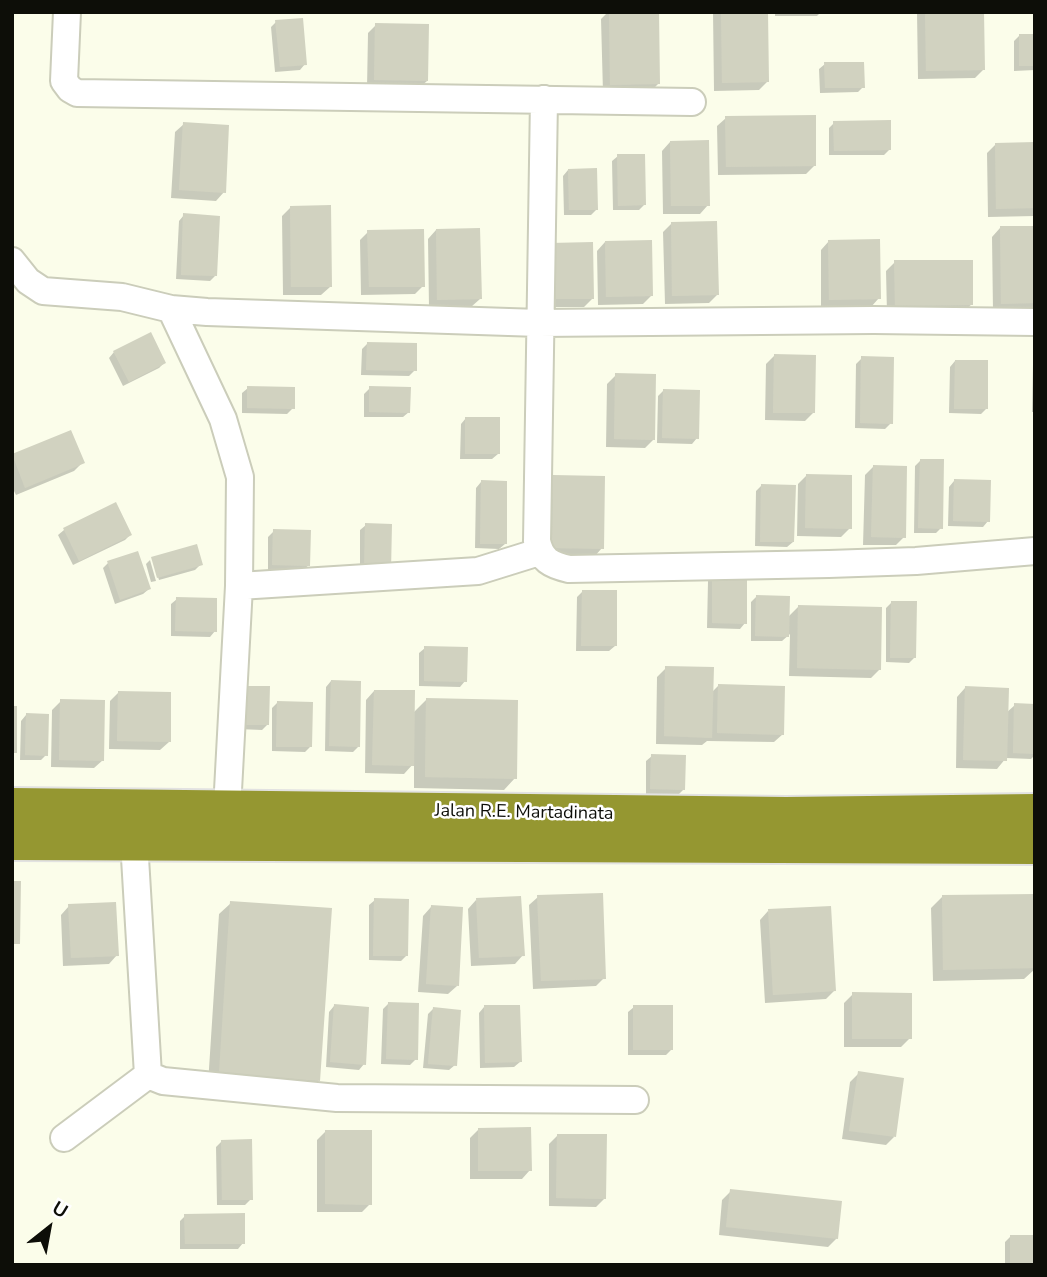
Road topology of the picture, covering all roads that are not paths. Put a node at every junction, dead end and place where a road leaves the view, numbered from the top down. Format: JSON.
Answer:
{"nodes":[{"id":1,"x":67,"y":12,"type":"edge"},
{"id":2,"x":544,"y":99,"type":"junction"},
{"id":3,"x":692,"y":102,"type":"dead end"},
{"id":4,"x":12,"y":261,"type":"edge"},
{"id":5,"x":171,"y":309,"type":"junction"},
{"id":6,"x":1035,"y":322,"type":"edge"},
{"id":7,"x":539,"y":323,"type":"junction"},
{"id":8,"x":1035,"y":551,"type":"edge"},
{"id":9,"x":540,"y":552,"type":"junction"},
{"id":10,"x":239,"y":586,"type":"junction"},
{"id":11,"x":12,"y":807,"type":"edge"},
{"id":12,"x":227,"y":808,"type":"junction"},
{"id":13,"x":1035,"y":813,"type":"edge"},
{"id":14,"x":484,"y":827,"type":"junction"},
{"id":15,"x":12,"y":841,"type":"edge"},
{"id":16,"x":134,"y":841,"type":"junction"},
{"id":17,"x":1035,"y":845,"type":"edge"},
{"id":18,"x":148,"y":1075,"type":"junction"},
{"id":19,"x":635,"y":1101,"type":"dead end"},
{"id":20,"x":64,"y":1138,"type":"dead end"}],
"edges":[{"from":1,"to":2,"type":"street"},
{"from":2,"to":3,"type":"street"},
{"from":2,"to":7,"type":"street"},
{"from":4,"to":5,"type":"street"},
{"from":5,"to":7,"type":"street"},
{"from":5,"to":10,"type":"street"},
{"from":6,"to":7,"type":"street"},
{"from":7,"to":9,"type":"street"},
{"from":8,"to":9,"type":"street"},
{"from":9,"to":10,"type":"street"},
{"from":10,"to":12,"type":"street"},
{"from":11,"to":12,"type":"highway","name":"Jalan R.E. Martadinata"},
{"from":12,"to":14,"type":"highway","name":"Jalan R.E. Martadinata"},
{"from":13,"to":14,"type":"highway","name":"Jalan R.E. Martadinata"},
{"from":14,"to":16,"type":"highway","name":"Jalan R.E. Martadinata"},
{"from":14,"to":17,"type":"highway","name":"Jalan R.E. Martadinata"},
{"from":15,"to":16,"type":"highway","name":"Jalan R.E. Martadinata"},
{"from":16,"to":18,"type":"street"},
{"from":18,"to":19,"type":"street"},
{"from":18,"to":20,"type":"street"}]}
